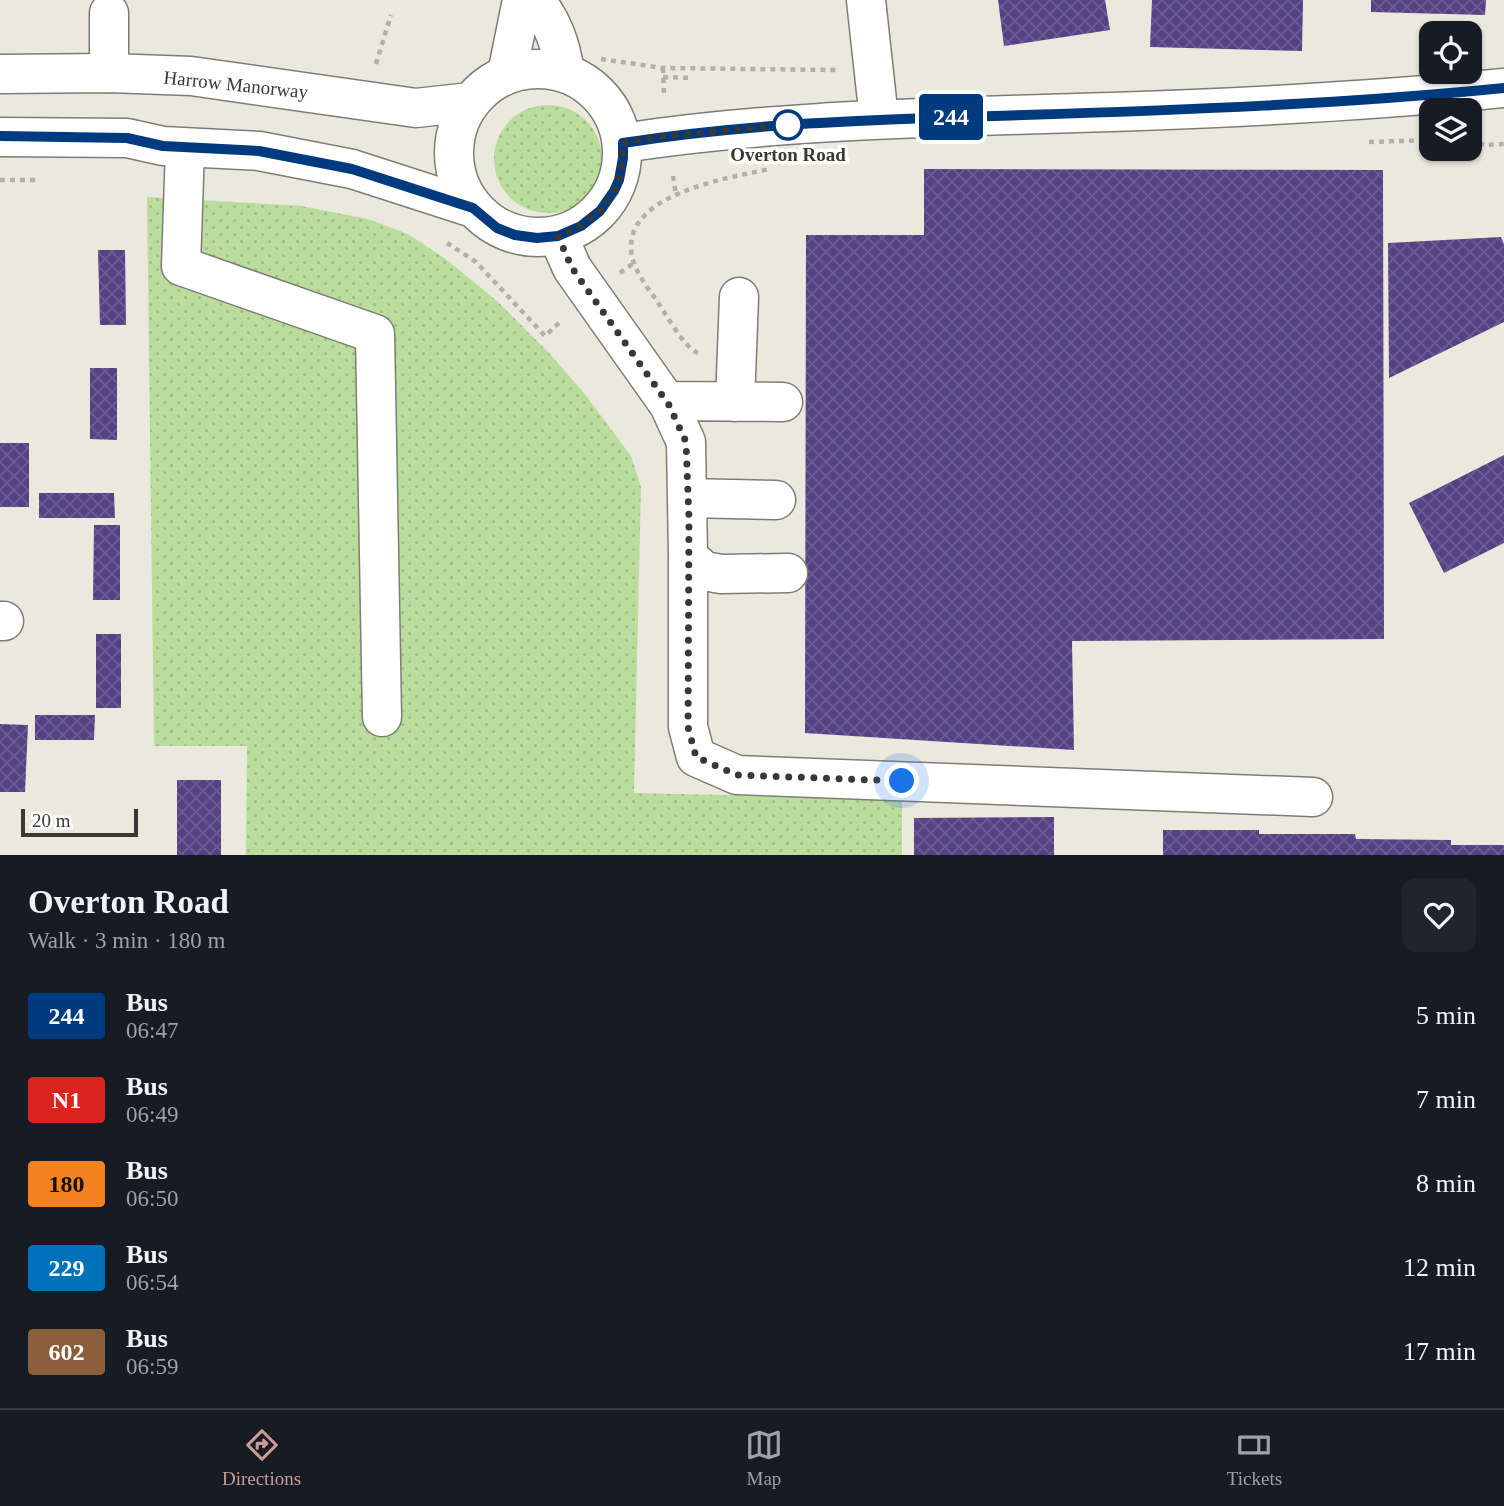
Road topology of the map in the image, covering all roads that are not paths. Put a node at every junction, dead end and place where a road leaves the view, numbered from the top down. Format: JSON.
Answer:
{"nodes":[{"id":1,"x":522,"y":0,"type":"edge"},
{"id":2,"x":535,"y":0,"type":"edge"},
{"id":3,"x":866,"y":0,"type":"edge"},
{"id":4,"x":109,"y":13,"type":"dead end"},
{"id":5,"x":565,"y":72,"type":"junction"},
{"id":6,"x":109,"y":73,"type":"junction"},
{"id":7,"x":0,"y":74,"type":"edge"},
{"id":8,"x":507,"y":74,"type":"junction"},
{"id":9,"x":1504,"y":88,"type":"edge"},
{"id":10,"x":470,"y":102,"type":"junction"},
{"id":11,"x":879,"y":119,"type":"junction"},
{"id":12,"x":0,"y":136,"type":"edge"},
{"id":13,"x":623,"y":143,"type":"junction"},
{"id":14,"x":185,"y":148,"type":"junction"},
{"id":15,"x":473,"y":208,"type":"junction"},
{"id":16,"x":558,"y":236,"type":"junction"},
{"id":17,"x":739,"y":297,"type":"dead end"},
{"id":18,"x":666,"y":401,"type":"junction"},
{"id":19,"x":736,"y":402,"type":"junction"},
{"id":20,"x":783,"y":402,"type":"dead end"},
{"id":21,"x":688,"y":498,"type":"junction"},
{"id":22,"x":776,"y":500,"type":"dead end"},
{"id":23,"x":688,"y":556,"type":"junction"},
{"id":24,"x":788,"y":573,"type":"dead end"},
{"id":25,"x":382,"y":717,"type":"dead end"},
{"id":26,"x":1313,"y":797,"type":"dead end"}],
"edges":[{"from":1,"to":8,"type":"main road"},
{"from":2,"to":5,"type":"main road"},
{"from":3,"to":11,"type":"main road"},
{"from":4,"to":6,"type":"main road"},
{"from":5,"to":8,"type":"main road"},
{"from":5,"to":13,"type":"main road"},
{"from":6,"to":7,"type":"main road","name":"Harrow Manorway"},
{"from":6,"to":10,"type":"main road","name":"Harrow Manorway"},
{"from":8,"to":10,"type":"main road"},
{"from":9,"to":11,"type":"main road"},
{"from":10,"to":15,"type":"main road"},
{"from":11,"to":13,"type":"main road"},
{"from":12,"to":14,"type":"main road"},
{"from":13,"to":16,"type":"main road"},
{"from":14,"to":15,"type":"main road"},
{"from":14,"to":25,"type":"main road"},
{"from":15,"to":16,"type":"main road"},
{"from":16,"to":18,"type":"main road"},
{"from":17,"to":19,"type":"main road"},
{"from":18,"to":19,"type":"main road"},
{"from":18,"to":21,"type":"main road"},
{"from":19,"to":20,"type":"main road"},
{"from":21,"to":22,"type":"main road"},
{"from":21,"to":23,"type":"main road"},
{"from":23,"to":24,"type":"main road"},
{"from":23,"to":26,"type":"main road"}]}
